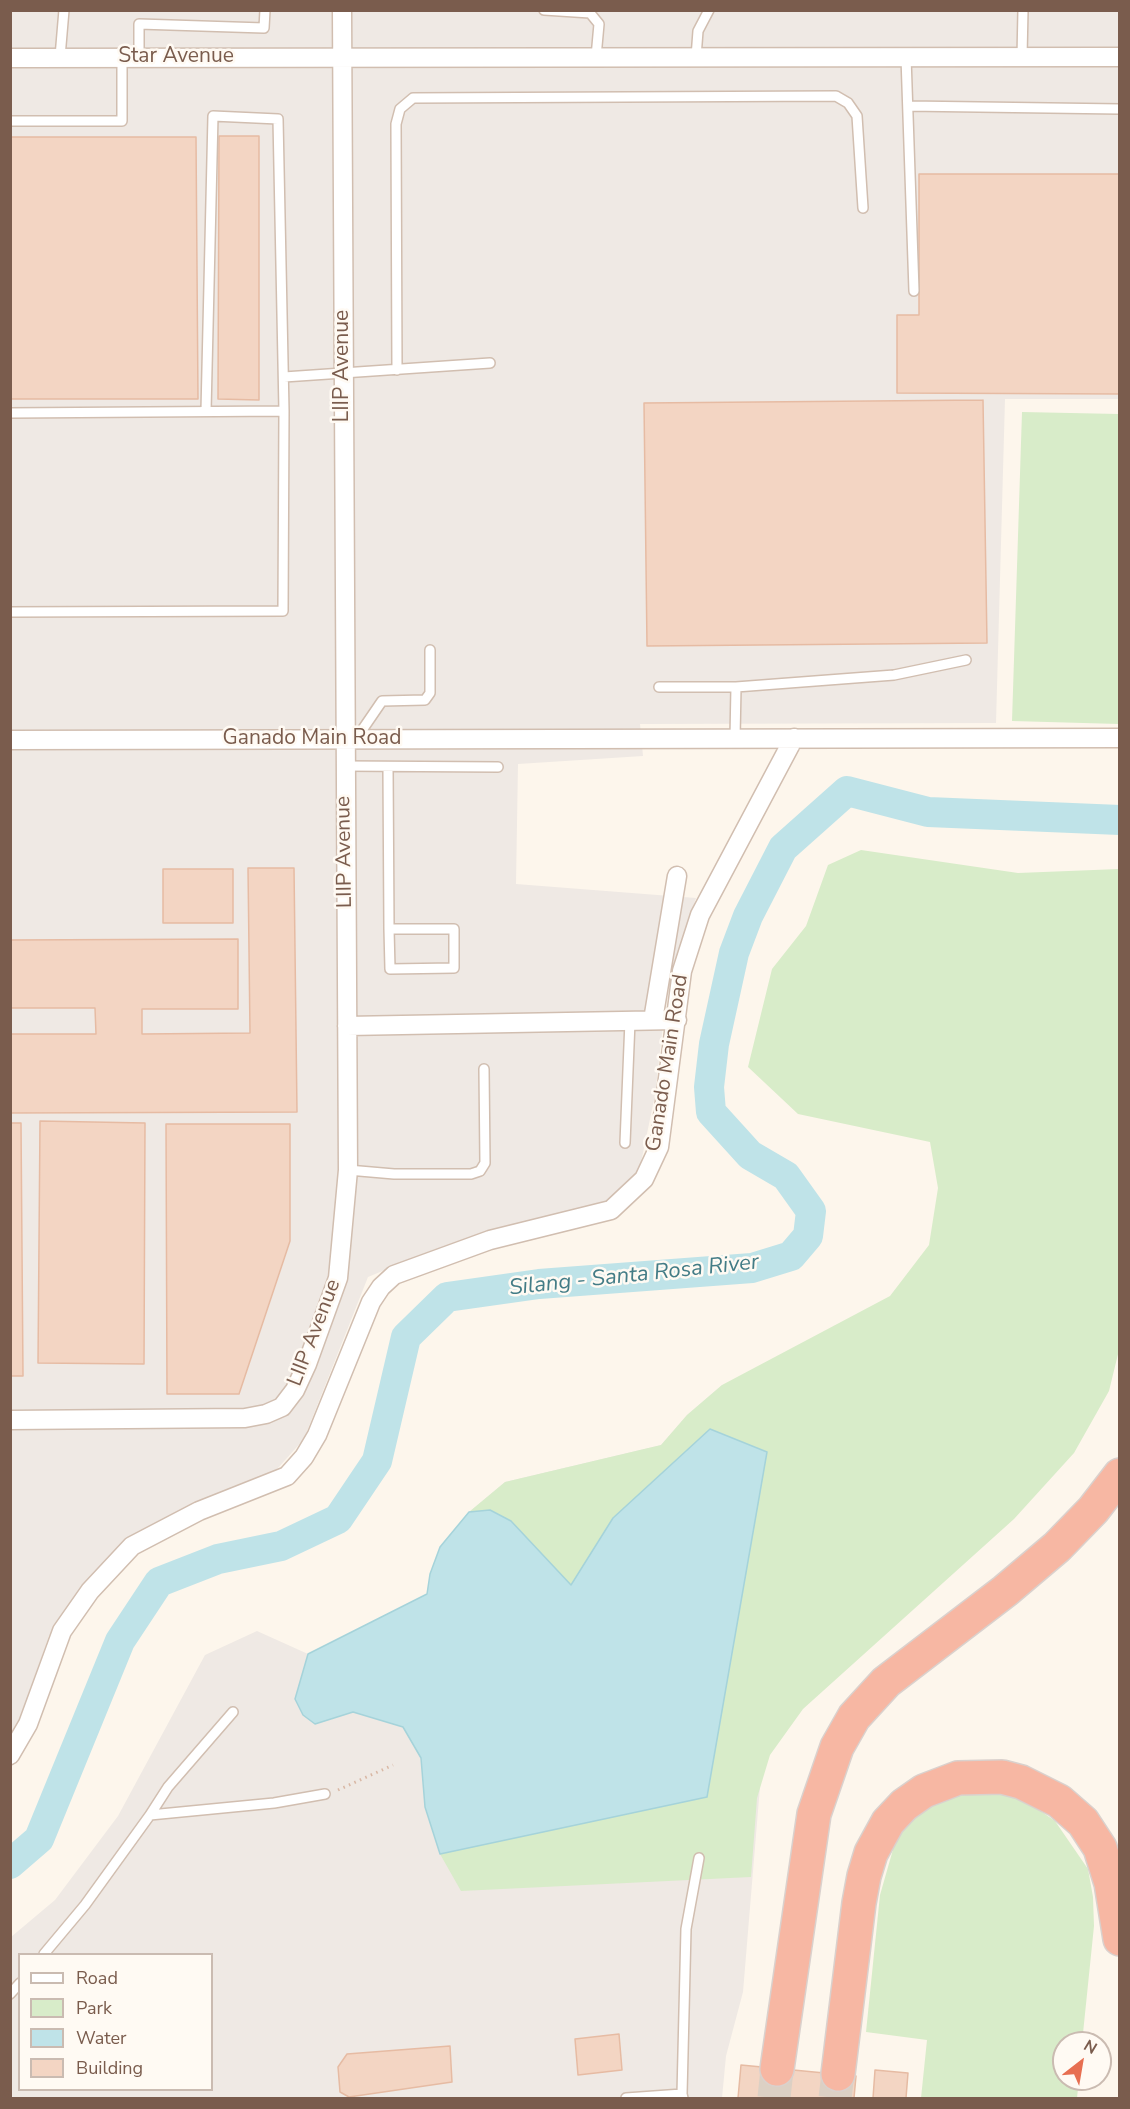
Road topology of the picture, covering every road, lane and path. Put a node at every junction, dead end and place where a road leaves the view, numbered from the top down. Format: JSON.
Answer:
{"nodes":[{"id":1,"x":63,"y":10,"type":"edge"},
{"id":2,"x":265,"y":10,"type":"edge"},
{"id":3,"x":342,"y":10,"type":"edge"},
{"id":4,"x":544,"y":10,"type":"edge"},
{"id":5,"x":709,"y":10,"type":"edge"},
{"id":6,"x":1023,"y":10,"type":"edge"},
{"id":7,"x":60,"y":57,"type":"junction"},
{"id":8,"x":130,"y":57,"type":"junction"},
{"id":9,"x":342,"y":57,"type":"junction"},
{"id":10,"x":596,"y":57,"type":"junction"},
{"id":11,"x":696,"y":57,"type":"junction"},
{"id":12,"x":906,"y":57,"type":"junction"},
{"id":13,"x":1022,"y":57,"type":"junction"},
{"id":14,"x":1119,"y":57,"type":"edge"},
{"id":15,"x":10,"y":58,"type":"edge"},
{"id":16,"x":908,"y":106,"type":"junction"},
{"id":17,"x":1119,"y":109,"type":"edge"},
{"id":18,"x":10,"y":121,"type":"edge"},
{"id":19,"x":863,"y":208,"type":"dead end"},
{"id":20,"x":914,"y":291,"type":"dead end"},
{"id":21,"x":490,"y":363,"type":"dead end"},
{"id":22,"x":397,"y":370,"type":"junction"},
{"id":23,"x":343,"y":374,"type":"junction"},
{"id":24,"x":284,"y":377,"type":"junction"},
{"id":25,"x":206,"y":411,"type":"junction"},
{"id":26,"x":284,"y":411,"type":"junction"},
{"id":27,"x":10,"y":413,"type":"edge"},
{"id":28,"x":10,"y":612,"type":"edge"},
{"id":29,"x":430,"y":650,"type":"dead end"},
{"id":30,"x":966,"y":660,"type":"dead end"},
{"id":31,"x":659,"y":687,"type":"dead end"},
{"id":32,"x":736,"y":687,"type":"junction"},
{"id":33,"x":735,"y":738,"type":"junction"},
{"id":34,"x":794,"y":738,"type":"junction"},
{"id":35,"x":1119,"y":738,"type":"edge"},
{"id":36,"x":350,"y":739,"type":"junction"},
{"id":37,"x":10,"y":740,"type":"edge"},
{"id":38,"x":344,"y":766,"type":"junction"},
{"id":39,"x":498,"y":767,"type":"dead end"},
{"id":40,"x":388,"y":768,"type":"junction"},
{"id":41,"x":677,"y":876,"type":"dead end"},
{"id":42,"x":389,"y":929,"type":"junction"},
{"id":43,"x":653,"y":1020,"type":"junction"},
{"id":44,"x":677,"y":1020,"type":"junction"},
{"id":45,"x":630,"y":1021,"type":"junction"},
{"id":46,"x":347,"y":1026,"type":"junction"},
{"id":47,"x":484,"y":1070,"type":"dead end"},
{"id":48,"x":625,"y":1143,"type":"dead end"},
{"id":49,"x":348,"y":1170,"type":"junction"},
{"id":50,"x":10,"y":1420,"type":"edge"},
{"id":51,"x":1119,"y":1475,"type":"edge"},
{"id":52,"x":233,"y":1712,"type":"dead end"},
{"id":53,"x":10,"y":1755,"type":"edge"},
{"id":54,"x":393,"y":1765,"type":"dead end"},
{"id":55,"x":325,"y":1794,"type":"joint"},
{"id":56,"x":150,"y":1815,"type":"junction"},
{"id":57,"x":699,"y":1858,"type":"dead end"},
{"id":58,"x":1119,"y":1939,"type":"edge"},
{"id":59,"x":45,"y":1953,"type":"edge"},
{"id":60,"x":777,"y":2069,"type":"tunnel mouth"},
{"id":61,"x":838,"y":2074,"type":"tunnel mouth"},
{"id":62,"x":683,"y":2096,"type":"edge"},
{"id":63,"x":626,"y":2098,"type":"edge"}],
"edges":[{"from":1,"to":7,"type":"lane"},
{"from":2,"to":8,"type":"lane"},
{"from":3,"to":9,"type":"street","name":"LIIP Avenue"},
{"from":4,"to":10,"type":"lane"},
{"from":5,"to":11,"type":"lane"},
{"from":6,"to":13,"type":"lane"},
{"from":7,"to":8,"type":"street","name":"Star Avenue"},
{"from":7,"to":15,"type":"street","name":"Star Avenue"},
{"from":8,"to":9,"type":"street","name":"Star Avenue"},
{"from":8,"to":18,"type":"lane"},
{"from":9,"to":10,"type":"street","name":"Star Avenue"},
{"from":9,"to":23,"type":"street","name":"LIIP Avenue"},
{"from":10,"to":11,"type":"street","name":"Star Avenue"},
{"from":11,"to":12,"type":"street","name":"Star Avenue"},
{"from":12,"to":13,"type":"street","name":"Star Avenue"},
{"from":12,"to":16,"type":"lane"},
{"from":13,"to":14,"type":"street","name":"Star Avenue"},
{"from":16,"to":17,"type":"lane"},
{"from":16,"to":20,"type":"lane"},
{"from":19,"to":22,"type":"lane"},
{"from":21,"to":22,"type":"lane"},
{"from":22,"to":23,"type":"lane"},
{"from":23,"to":24,"type":"lane"},
{"from":23,"to":36,"type":"street","name":"LIIP Avenue"},
{"from":24,"to":25,"type":"lane"},
{"from":24,"to":26,"type":"lane"},
{"from":25,"to":26,"type":"lane"},
{"from":25,"to":27,"type":"lane"},
{"from":26,"to":28,"type":"lane"},
{"from":29,"to":36,"type":"lane"},
{"from":30,"to":32,"type":"lane"},
{"from":31,"to":32,"type":"lane"},
{"from":32,"to":33,"type":"lane"},
{"from":33,"to":34,"type":"street","name":"Ganado Main Road"},
{"from":33,"to":36,"type":"street","name":"Ganado Main Road"},
{"from":34,"to":35,"type":"street","name":"Ganado Main Road"},
{"from":34,"to":44,"type":"street","name":"Ganado Main Road"},
{"from":36,"to":37,"type":"street","name":"Ganado Main Road"},
{"from":36,"to":38,"type":"street","name":"LIIP Avenue"},
{"from":38,"to":40,"type":"lane"},
{"from":38,"to":46,"type":"street","name":"LIIP Avenue"},
{"from":39,"to":40,"type":"lane"},
{"from":40,"to":42,"type":"lane"},
{"from":41,"to":43,"type":"street"},
{"from":42,"to":42,"type":"lane"},
{"from":43,"to":44,"type":"street"},
{"from":43,"to":45,"type":"street"},
{"from":44,"to":53,"type":"street","name":"Ganado Main Road"},
{"from":45,"to":46,"type":"street"},
{"from":45,"to":48,"type":"lane"},
{"from":46,"to":49,"type":"street","name":"LIIP Avenue"},
{"from":47,"to":49,"type":"lane"},
{"from":49,"to":50,"type":"street","name":"LIIP Avenue"},
{"from":51,"to":60,"type":"highway"},
{"from":52,"to":56,"type":"lane"},
{"from":54,"to":55,"type":"path"},
{"from":55,"to":56,"type":"lane"},
{"from":56,"to":59,"type":"lane"},
{"from":57,"to":62,"type":"lane"},
{"from":58,"to":61,"type":"highway"},
{"from":62,"to":63,"type":"lane"}]}
